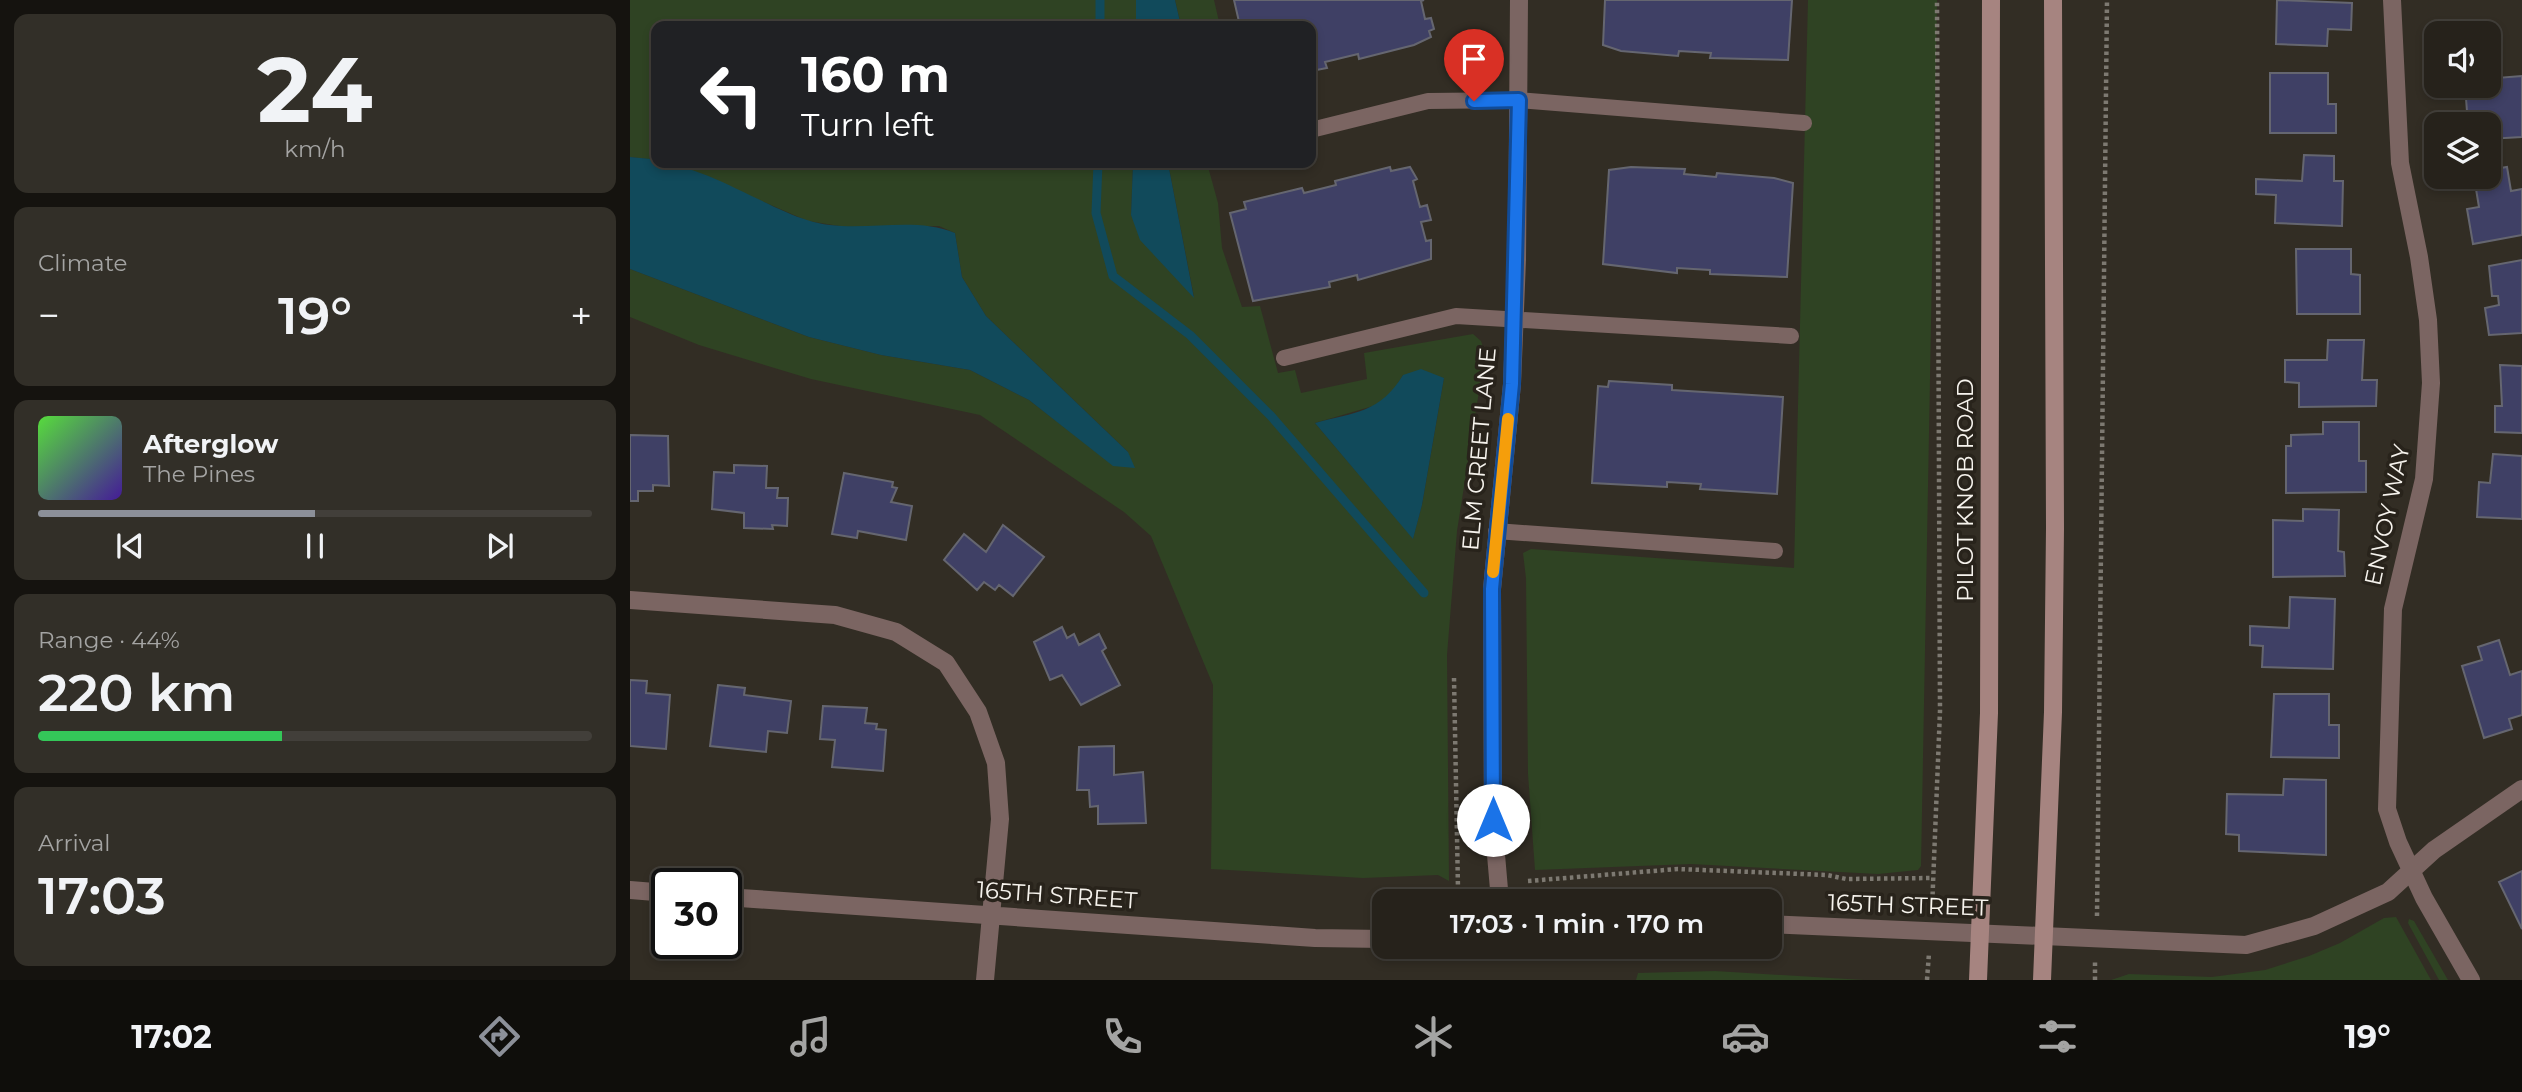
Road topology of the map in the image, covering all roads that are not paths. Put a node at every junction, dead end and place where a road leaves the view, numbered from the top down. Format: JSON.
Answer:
{"nodes":[{"id":1,"x":1519,"y":0,"type":"edge"},
{"id":2,"x":1991,"y":0,"type":"edge"},
{"id":3,"x":2053,"y":0,"type":"edge"},
{"id":4,"x":2392,"y":0,"type":"edge"},
{"id":5,"x":1519,"y":100,"type":"junction"},
{"id":6,"x":1804,"y":123,"type":"dead end"},
{"id":7,"x":1316,"y":129,"type":"edge"},
{"id":8,"x":1515,"y":319,"type":"junction"},
{"id":9,"x":1791,"y":336,"type":"dead end"},
{"id":10,"x":1284,"y":358,"type":"dead end"},
{"id":11,"x":1496,"y":531,"type":"junction"},
{"id":12,"x":1775,"y":551,"type":"dead end"},
{"id":13,"x":630,"y":600,"type":"edge"},
{"id":14,"x":2522,"y":789,"type":"edge"},
{"id":15,"x":2413,"y":871,"type":"junction"},
{"id":16,"x":1499,"y":889,"type":"edge"},
{"id":17,"x":630,"y":890,"type":"edge"},
{"id":18,"x":651,"y":892,"type":"edge"},
{"id":19,"x":742,"y":898,"type":"edge"},
{"id":20,"x":992,"y":915,"type":"junction"},
{"id":21,"x":1782,"y":924,"type":"edge"},
{"id":22,"x":1981,"y":932,"type":"junction"},
{"id":23,"x":2044,"y":936,"type":"junction"},
{"id":24,"x":1372,"y":939,"type":"edge"},
{"id":25,"x":985,"y":980,"type":"edge"},
{"id":26,"x":1978,"y":980,"type":"edge"},
{"id":27,"x":2042,"y":980,"type":"edge"},
{"id":28,"x":2471,"y":980,"type":"edge"}],
"edges":[{"from":1,"to":5,"type":"street","name":"ELM CREET LANE"},
{"from":2,"to":22,"type":"main road","name":"PILOT KNOB ROAD"},
{"from":3,"to":23,"type":"main road"},
{"from":4,"to":15,"type":"street","name":"ENVOY WAY"},
{"from":5,"to":6,"type":"lane"},
{"from":5,"to":7,"type":"lane"},
{"from":5,"to":8,"type":"street","name":"ELM CREET LANE"},
{"from":8,"to":9,"type":"lane"},
{"from":8,"to":10,"type":"lane"},
{"from":8,"to":11,"type":"street","name":"ELM CREET LANE"},
{"from":11,"to":12,"type":"lane"},
{"from":11,"to":16,"type":"street","name":"ELM CREET LANE"},
{"from":13,"to":20,"type":"street"},
{"from":14,"to":15,"type":"street","name":"165TH STREET"},
{"from":15,"to":23,"type":"street","name":"165TH STREET"},
{"from":15,"to":28,"type":"street","name":"ENVOY WAY"},
{"from":17,"to":18,"type":"street"},
{"from":19,"to":20,"type":"street","name":"165TH STREET"},
{"from":20,"to":24,"type":"street","name":"165TH STREET"},
{"from":20,"to":25,"type":"street"},
{"from":21,"to":22,"type":"street","name":"165TH STREET"},
{"from":22,"to":23,"type":"street","name":"165TH STREET"},
{"from":22,"to":26,"type":"main road","name":"PILOT KNOB ROAD"},
{"from":23,"to":27,"type":"main road"}]}
